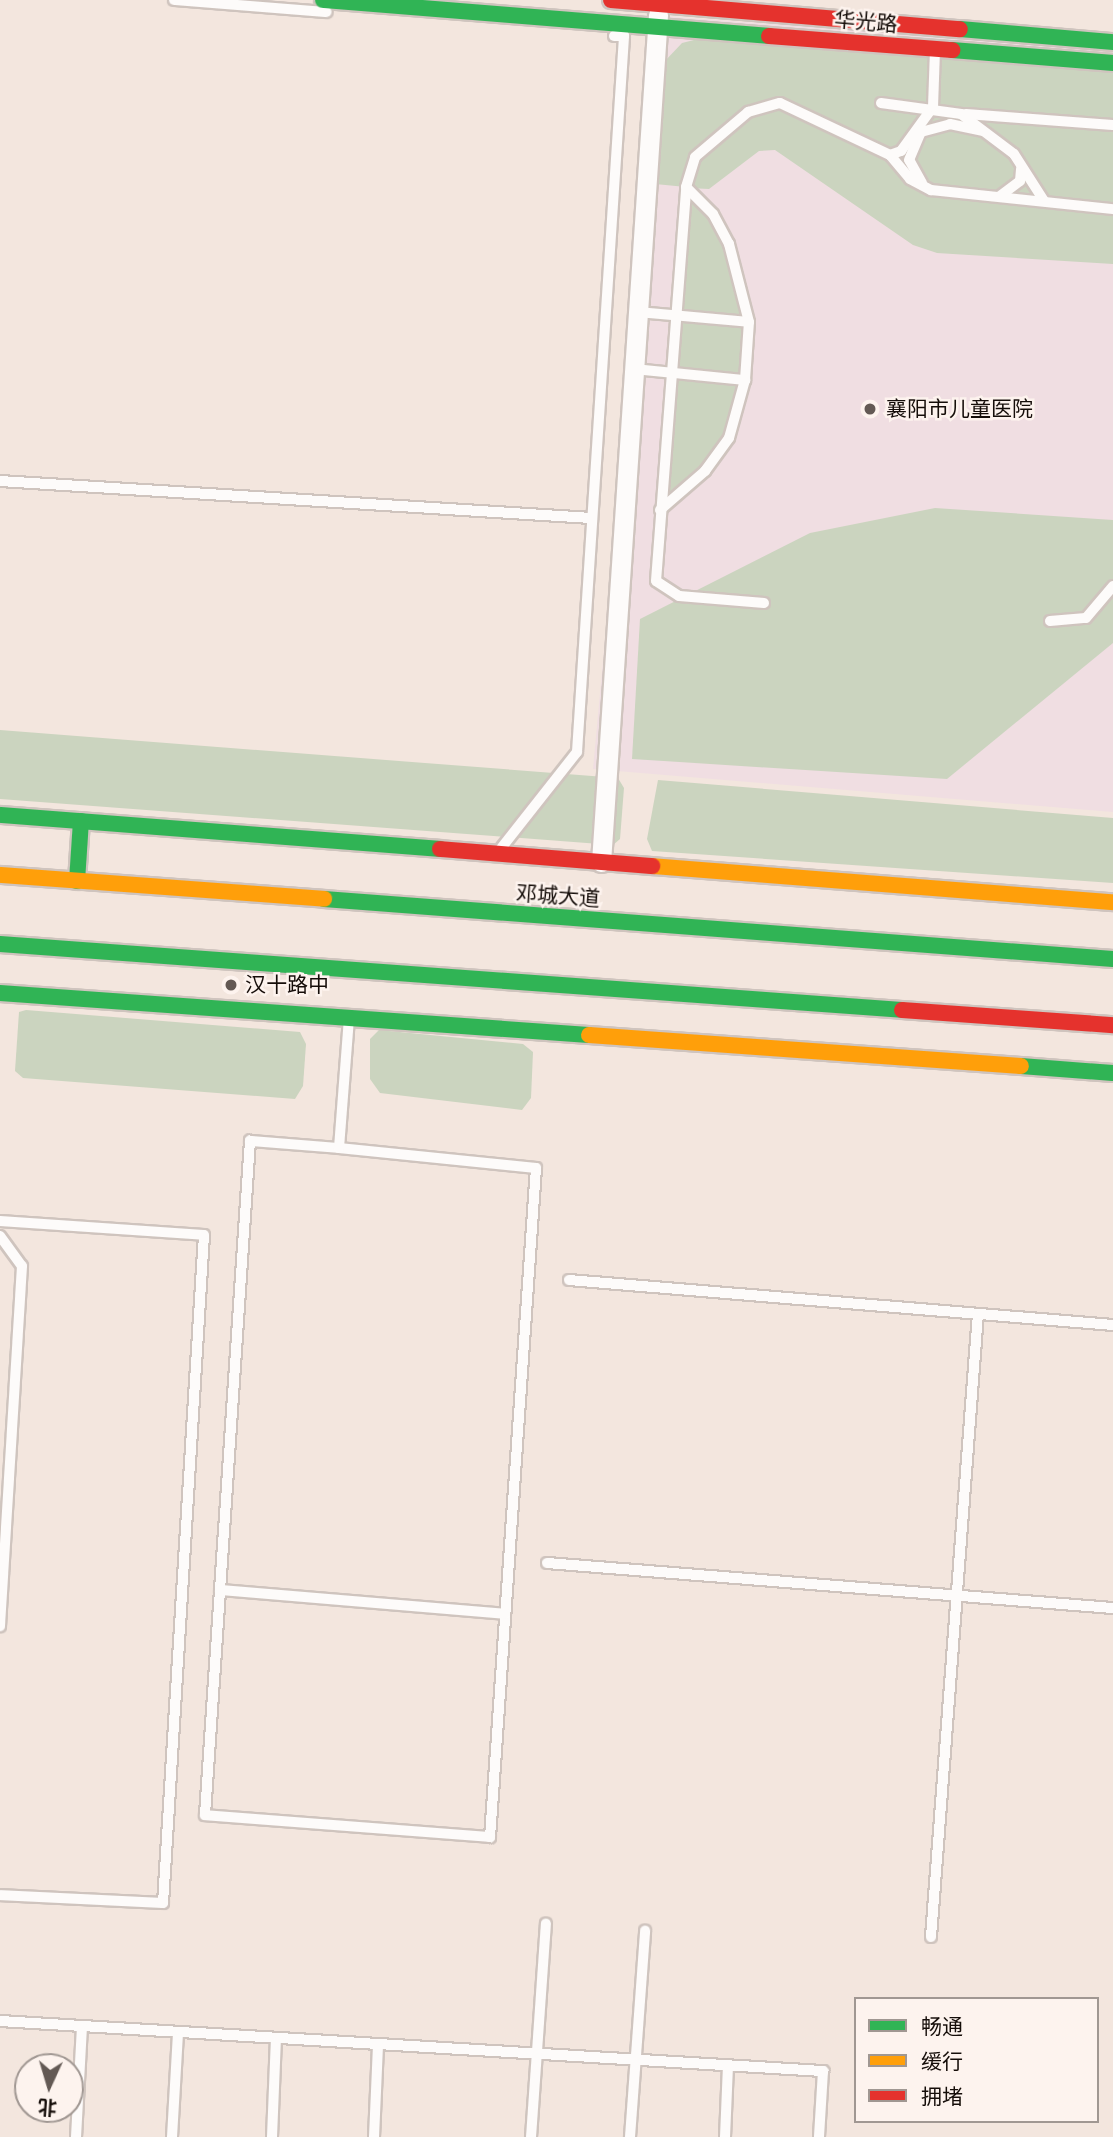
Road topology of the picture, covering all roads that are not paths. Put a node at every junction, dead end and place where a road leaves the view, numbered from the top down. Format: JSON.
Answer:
{"nodes":[{"id":1,"x":174,"y":0,"type":"edge"},
{"id":2,"x":323,"y":0,"type":"edge"},
{"id":3,"x":611,"y":0,"type":"edge"},
{"id":4,"x":659,"y":2,"type":"edge"},
{"id":5,"x":657,"y":27,"type":"junction"},
{"id":6,"x":1113,"y":42,"type":"edge"},
{"id":7,"x":935,"y":49,"type":"junction"},
{"id":8,"x":1113,"y":63,"type":"edge"},
{"id":9,"x":881,"y":103,"type":"dead end"},
{"id":10,"x":933,"y":107,"type":"junction"},
{"id":11,"x":961,"y":114,"type":"junction"},
{"id":12,"x":1113,"y":125,"type":"edge"},
{"id":13,"x":921,"y":132,"type":"junction"},
{"id":14,"x":989,"y":134,"type":"junction"},
{"id":15,"x":890,"y":155,"type":"junction"},
{"id":16,"x":1021,"y":165,"type":"junction"},
{"id":17,"x":687,"y":187,"type":"junction"},
{"id":18,"x":924,"y":187,"type":"junction"},
{"id":19,"x":997,"y":197,"type":"junction"},
{"id":20,"x":1044,"y":201,"type":"junction"},
{"id":21,"x":1113,"y":209,"type":"edge"},
{"id":22,"x":638,"y":312,"type":"junction"},
{"id":23,"x":676,"y":315,"type":"junction"},
{"id":24,"x":749,"y":322,"type":"junction"},
{"id":25,"x":634,"y":369,"type":"junction"},
{"id":26,"x":671,"y":372,"type":"junction"},
{"id":27,"x":745,"y":380,"type":"junction"},
{"id":28,"x":0,"y":481,"type":"edge"},
{"id":29,"x":660,"y":510,"type":"junction"},
{"id":30,"x":592,"y":518,"type":"junction"},
{"id":31,"x":1113,"y":586,"type":"edge"},
{"id":32,"x":764,"y":603,"type":"dead end"},
{"id":33,"x":1051,"y":621,"type":"dead end"},
{"id":34,"x":0,"y":815,"type":"edge"},
{"id":35,"x":81,"y":821,"type":"junction"},
{"id":36,"x":497,"y":854,"type":"junction"},
{"id":37,"x":601,"y":862,"type":"junction"},
{"id":38,"x":0,"y":875,"type":"edge"},
{"id":39,"x":77,"y":881,"type":"junction"},
{"id":40,"x":1113,"y":902,"type":"edge"},
{"id":41,"x":0,"y":944,"type":"edge"},
{"id":42,"x":1113,"y":959,"type":"edge"},
{"id":43,"x":0,"y":993,"type":"edge"},
{"id":44,"x":349,"y":1018,"type":"junction"},
{"id":45,"x":1113,"y":1025,"type":"edge"},
{"id":46,"x":1113,"y":1073,"type":"edge"},
{"id":47,"x":339,"y":1148,"type":"junction"},
{"id":48,"x":0,"y":1221,"type":"edge"},
{"id":49,"x":0,"y":1236,"type":"edge"},
{"id":50,"x":569,"y":1280,"type":"dead end"},
{"id":51,"x":978,"y":1314,"type":"junction"},
{"id":52,"x":1113,"y":1325,"type":"edge"},
{"id":53,"x":547,"y":1563,"type":"dead end"},
{"id":54,"x":220,"y":1590,"type":"junction"},
{"id":55,"x":956,"y":1595,"type":"junction"},
{"id":56,"x":1113,"y":1608,"type":"edge"},
{"id":57,"x":505,"y":1614,"type":"junction"},
{"id":58,"x":0,"y":1626,"type":"edge"},
{"id":59,"x":0,"y":1895,"type":"edge"},
{"id":60,"x":546,"y":1924,"type":"dead end"},
{"id":61,"x":645,"y":1931,"type":"dead end"},
{"id":62,"x":931,"y":1937,"type":"dead end"},
{"id":63,"x":0,"y":2021,"type":"edge"},
{"id":64,"x":82,"y":2026,"type":"junction"},
{"id":65,"x":178,"y":2032,"type":"junction"},
{"id":66,"x":276,"y":2038,"type":"junction"},
{"id":67,"x":378,"y":2044,"type":"junction"},
{"id":68,"x":537,"y":2054,"type":"junction"},
{"id":69,"x":635,"y":2060,"type":"junction"},
{"id":70,"x":728,"y":2066,"type":"junction"},
{"id":71,"x":76,"y":2137,"type":"edge"},
{"id":72,"x":172,"y":2137,"type":"edge"},
{"id":73,"x":272,"y":2137,"type":"edge"},
{"id":74,"x":374,"y":2137,"type":"edge"},
{"id":75,"x":531,"y":2137,"type":"edge"},
{"id":76,"x":630,"y":2137,"type":"edge"},
{"id":77,"x":725,"y":2137,"type":"edge"},
{"id":78,"x":819,"y":2137,"type":"edge"}],
"edges":[{"from":1,"to":30,"type":"lane"},
{"from":2,"to":5,"type":"main road","name":"华光路"},
{"from":3,"to":4,"type":"main road","name":"华光路"},
{"from":4,"to":5,"type":"street"},
{"from":4,"to":6,"type":"main road","name":"华光路"},
{"from":5,"to":7,"type":"main road","name":"华光路"},
{"from":5,"to":22,"type":"street"},
{"from":7,"to":8,"type":"main road","name":"华光路"},
{"from":7,"to":10,"type":"lane"},
{"from":9,"to":10,"type":"lane"},
{"from":10,"to":11,"type":"lane"},
{"from":10,"to":13,"type":"lane"},
{"from":11,"to":12,"type":"lane"},
{"from":11,"to":14,"type":"lane"},
{"from":13,"to":14,"type":"lane"},
{"from":13,"to":15,"type":"lane"},
{"from":13,"to":18,"type":"lane"},
{"from":14,"to":16,"type":"lane"},
{"from":15,"to":17,"type":"lane"},
{"from":15,"to":18,"type":"lane"},
{"from":16,"to":19,"type":"lane"},
{"from":16,"to":20,"type":"lane"},
{"from":17,"to":23,"type":"lane"},
{"from":17,"to":24,"type":"lane"},
{"from":18,"to":19,"type":"lane"},
{"from":19,"to":20,"type":"lane"},
{"from":20,"to":21,"type":"lane"},
{"from":22,"to":23,"type":"lane"},
{"from":22,"to":25,"type":"street"},
{"from":23,"to":24,"type":"lane"},
{"from":23,"to":26,"type":"lane"},
{"from":24,"to":27,"type":"lane"},
{"from":25,"to":26,"type":"lane"},
{"from":25,"to":37,"type":"street"},
{"from":26,"to":27,"type":"lane"},
{"from":26,"to":29,"type":"lane"},
{"from":27,"to":29,"type":"lane"},
{"from":28,"to":30,"type":"lane"},
{"from":29,"to":32,"type":"lane"},
{"from":30,"to":36,"type":"lane"},
{"from":31,"to":33,"type":"lane"},
{"from":34,"to":35,"type":"main road"},
{"from":35,"to":36,"type":"main road"},
{"from":35,"to":39,"type":"main road"},
{"from":36,"to":37,"type":"main road"},
{"from":37,"to":40,"type":"main road"},
{"from":38,"to":39,"type":"main road","name":"邓城大道"},
{"from":39,"to":42,"type":"main road","name":"邓城大道"},
{"from":41,"to":45,"type":"main road"},
{"from":43,"to":44,"type":"main road"},
{"from":44,"to":46,"type":"main road"},
{"from":44,"to":47,"type":"lane"},
{"from":47,"to":54,"type":"lane"},
{"from":47,"to":57,"type":"lane"},
{"from":48,"to":59,"type":"lane"},
{"from":49,"to":58,"type":"lane"},
{"from":50,"to":51,"type":"lane"},
{"from":51,"to":52,"type":"lane"},
{"from":51,"to":55,"type":"lane"},
{"from":53,"to":55,"type":"lane"},
{"from":54,"to":57,"type":"lane"},
{"from":54,"to":57,"type":"lane"},
{"from":55,"to":56,"type":"lane"},
{"from":55,"to":62,"type":"lane"},
{"from":60,"to":68,"type":"lane"},
{"from":61,"to":69,"type":"lane"},
{"from":63,"to":64,"type":"lane"},
{"from":64,"to":65,"type":"lane"},
{"from":64,"to":71,"type":"lane"},
{"from":65,"to":66,"type":"lane"},
{"from":65,"to":72,"type":"lane"},
{"from":66,"to":67,"type":"lane"},
{"from":66,"to":73,"type":"lane"},
{"from":67,"to":68,"type":"lane"},
{"from":67,"to":74,"type":"lane"},
{"from":68,"to":69,"type":"lane"},
{"from":68,"to":75,"type":"lane"},
{"from":69,"to":70,"type":"lane"},
{"from":69,"to":76,"type":"lane"},
{"from":70,"to":77,"type":"lane"},
{"from":70,"to":78,"type":"lane"}]}
